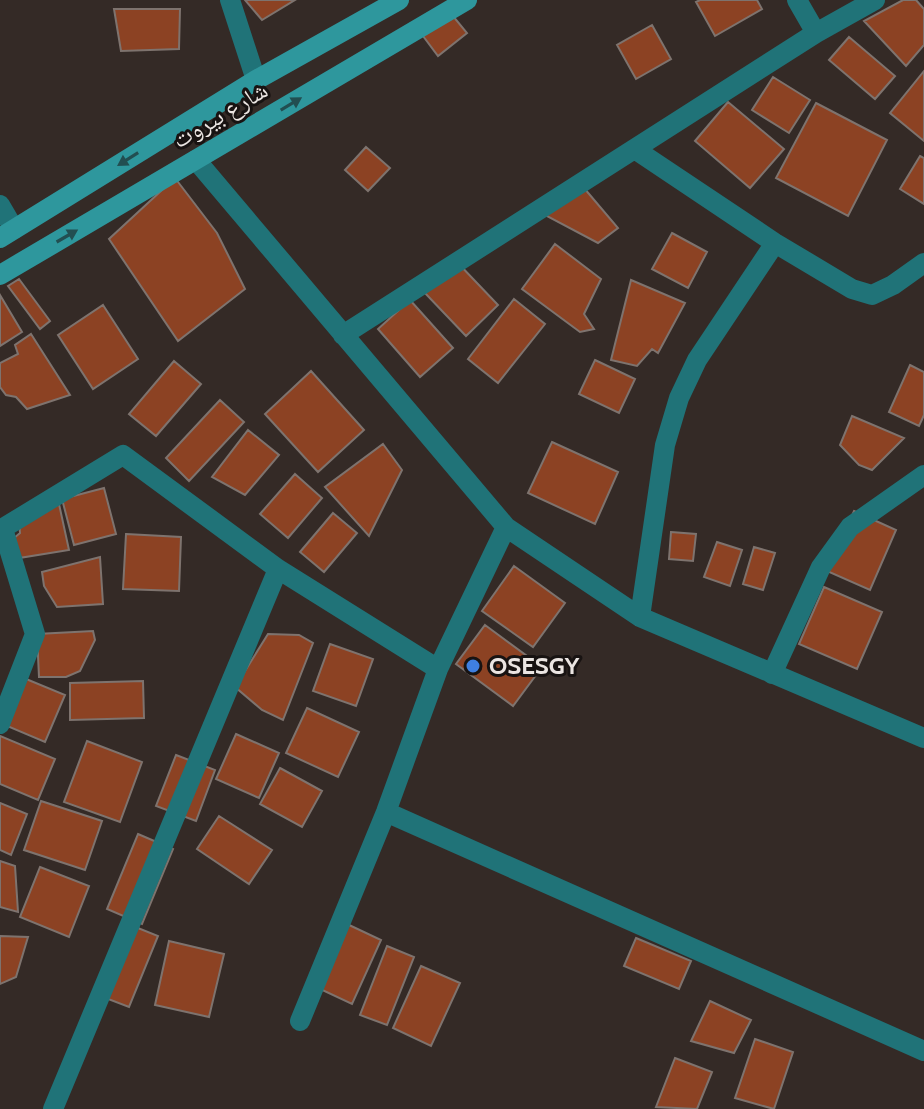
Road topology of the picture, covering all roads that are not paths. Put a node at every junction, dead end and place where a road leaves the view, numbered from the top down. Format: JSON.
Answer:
{"nodes":[{"id":1,"x":230,"y":0,"type":"edge"},
{"id":2,"x":467,"y":0,"type":"edge"},
{"id":3,"x":797,"y":0,"type":"edge"},
{"id":4,"x":875,"y":0,"type":"edge"},
{"id":5,"x":394,"y":3,"type":"edge"},
{"id":6,"x":816,"y":33,"type":"junction"},
{"id":7,"x":406,"y":35,"type":"junction"},
{"id":8,"x":256,"y":80,"type":"junction"},
{"id":9,"x":636,"y":150,"type":"junction"},
{"id":10,"x":196,"y":160,"type":"junction"},
{"id":11,"x":0,"y":205,"type":"edge"},
{"id":12,"x":7,"y":234,"type":"edge"},
{"id":13,"x":775,"y":243,"type":"junction"},
{"id":14,"x":924,"y":263,"type":"edge"},
{"id":15,"x":0,"y":275,"type":"edge"},
{"id":16,"x":343,"y":335,"type":"junction"},
{"id":17,"x":924,"y":475,"type":"edge"},
{"id":18,"x":506,"y":527,"type":"junction"},
{"id":19,"x":1,"y":530,"type":"edge"},
{"id":20,"x":278,"y":569,"type":"junction"},
{"id":21,"x":640,"y":617,"type":"junction"},
{"id":22,"x":438,"y":669,"type":"junction"},
{"id":23,"x":772,"y":674,"type":"junction"},
{"id":24,"x":0,"y":724,"type":"edge"},
{"id":25,"x":924,"y":738,"type":"edge"},
{"id":26,"x":386,"y":812,"type":"junction"},
{"id":27,"x":300,"y":1021,"type":"dead end"},
{"id":28,"x":924,"y":1051,"type":"edge"},
{"id":29,"x":53,"y":1109,"type":"edge"}],
"edges":[{"from":1,"to":8,"type":"street"},
{"from":2,"to":7,"type":"main road","name":"شارع بيروت"},
{"from":3,"to":6,"type":"street"},
{"from":4,"to":6,"type":"street"},
{"from":5,"to":7,"type":"main road"},
{"from":5,"to":8,"type":"main road","name":"شارع بيروت"},
{"from":6,"to":9,"type":"street"},
{"from":10,"to":7,"type":"main road","name":"شارع بيروت","one_way":true},
{"from":8,"to":12,"type":"main road","name":"شارع بيروت","one_way":true},
{"from":9,"to":13,"type":"street"},
{"from":9,"to":16,"type":"street"},
{"from":15,"to":10,"type":"main road","name":"شارع بيروت","one_way":true},
{"from":10,"to":16,"type":"street"},
{"from":11,"to":12,"type":"street"},
{"from":13,"to":14,"type":"street"},
{"from":13,"to":21,"type":"street"},
{"from":16,"to":18,"type":"street"},
{"from":17,"to":23,"type":"street"},
{"from":18,"to":21,"type":"street"},
{"from":18,"to":22,"type":"street"},
{"from":19,"to":20,"type":"street"},
{"from":19,"to":24,"type":"street"},
{"from":20,"to":22,"type":"street"},
{"from":20,"to":29,"type":"street"},
{"from":21,"to":23,"type":"street"},
{"from":22,"to":26,"type":"street"},
{"from":23,"to":25,"type":"street"},
{"from":26,"to":27,"type":"street"},
{"from":26,"to":28,"type":"street"}]}
